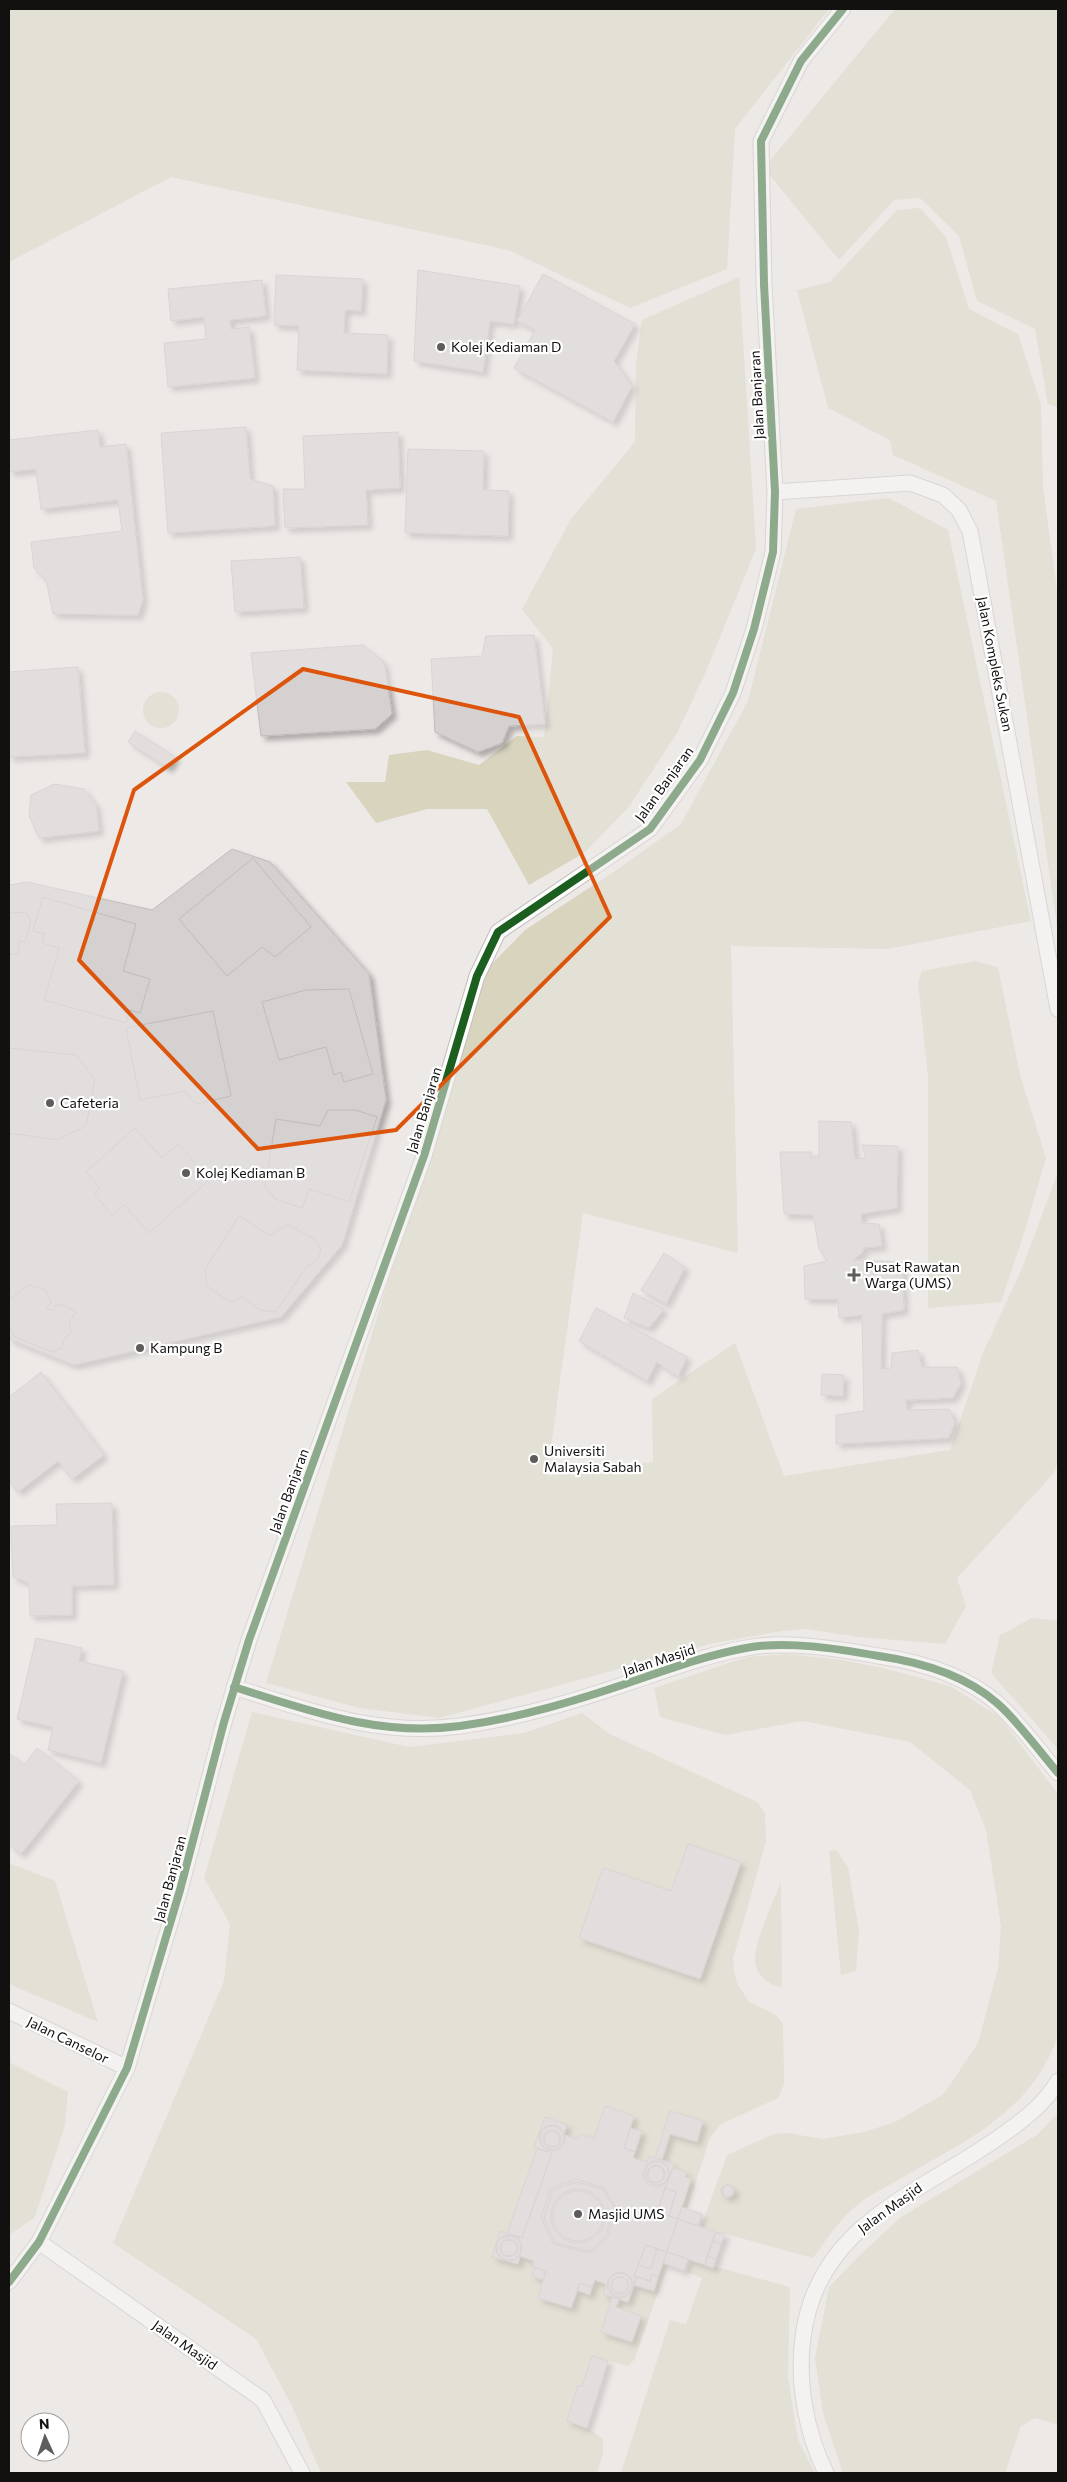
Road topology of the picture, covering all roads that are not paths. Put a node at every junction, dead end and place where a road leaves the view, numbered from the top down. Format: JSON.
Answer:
{"nodes":[{"id":1,"x":843,"y":9,"type":"edge"},
{"id":2,"x":775,"y":492,"type":"junction"},
{"id":3,"x":1058,"y":1009,"type":"edge"},
{"id":4,"x":234,"y":1687,"type":"junction"},
{"id":5,"x":1058,"y":1773,"type":"edge"},
{"id":6,"x":9,"y":2011,"type":"edge"},
{"id":7,"x":127,"y":2068,"type":"junction"},
{"id":8,"x":1058,"y":2081,"type":"edge"},
{"id":9,"x":39,"y":2242,"type":"junction"},
{"id":10,"x":9,"y":2282,"type":"edge"},
{"id":11,"x":302,"y":2473,"type":"edge"},
{"id":12,"x":826,"y":2473,"type":"edge"}],
"edges":[{"from":1,"to":2,"type":"street","name":"Jalan Banjaran"},
{"from":2,"to":3,"type":"street","name":"Jalan Kompleks Sukan"},
{"from":2,"to":4,"type":"street","name":"Jalan Banjaran"},
{"from":4,"to":5,"type":"street","name":"Jalan Masjid"},
{"from":4,"to":7,"type":"street","name":"Jalan Banjaran"},
{"from":6,"to":7,"type":"street","name":"Jalan Canselor"},
{"from":7,"to":9,"type":"street","name":"Jalan Banjaran"},
{"from":8,"to":12,"type":"street","name":"Jalan Masjid"},
{"from":9,"to":10,"type":"street","name":"Jalan Banjaran"},
{"from":9,"to":11,"type":"street","name":"Jalan Masjid"}]}
